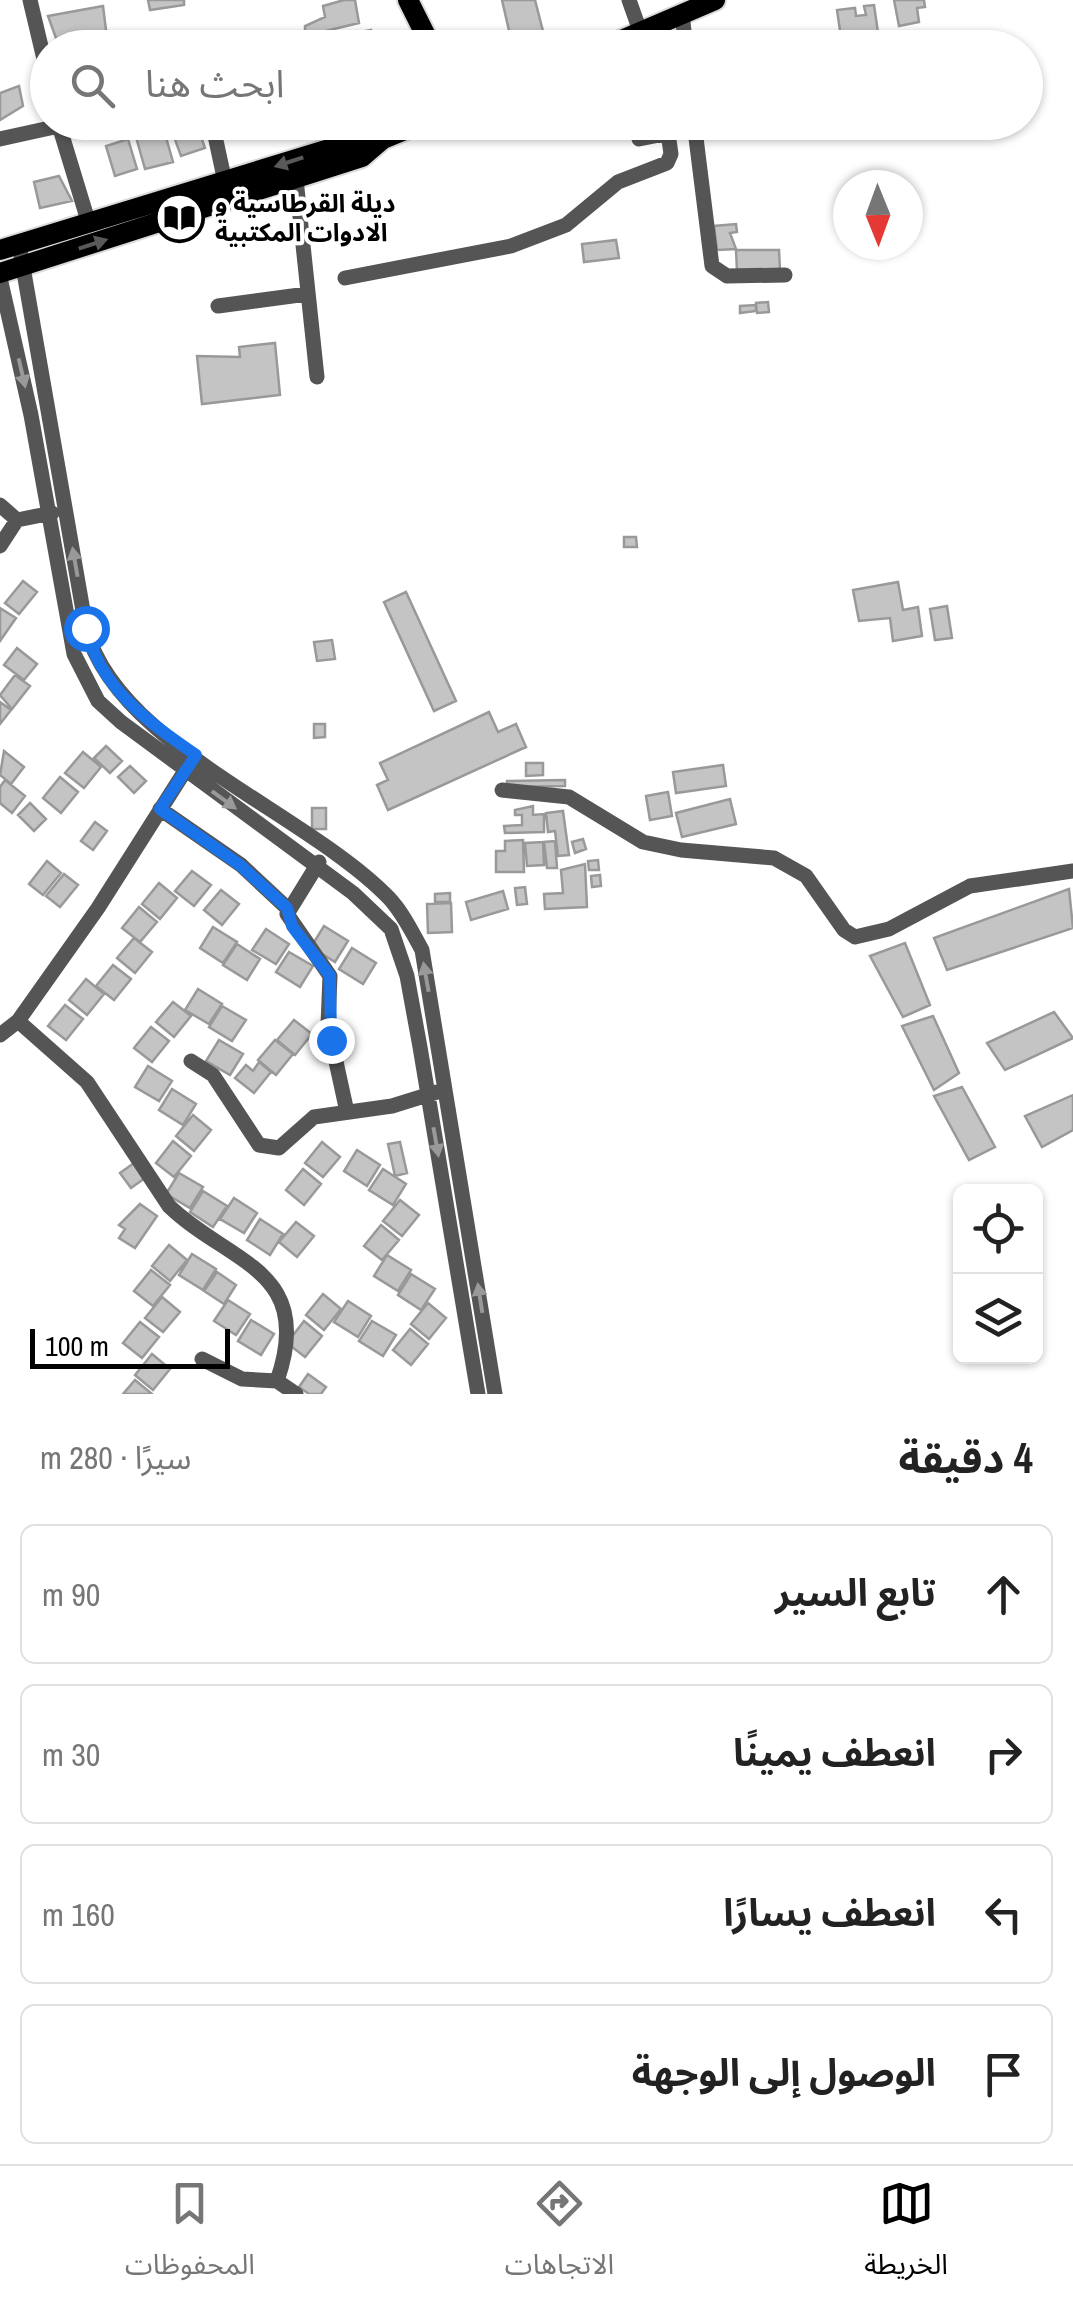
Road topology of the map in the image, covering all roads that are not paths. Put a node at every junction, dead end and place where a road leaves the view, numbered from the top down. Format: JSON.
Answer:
{"nodes":[{"id":1,"x":30,"y":0,"type":"edge"},
{"id":2,"x":408,"y":0,"type":"edge"},
{"id":3,"x":628,"y":0,"type":"edge"},
{"id":4,"x":715,"y":0,"type":"edge"},
{"id":5,"x":682,"y":14,"type":"junction"},
{"id":6,"x":37,"y":30,"type":"edge"},
{"id":7,"x":423,"y":30,"type":"edge"},
{"id":8,"x":639,"y":30,"type":"edge"},
{"id":9,"x":645,"y":30,"type":"edge"},
{"id":10,"x":684,"y":30,"type":"edge"},
{"id":11,"x":30,"y":132,"type":"edge"},
{"id":12,"x":0,"y":140,"type":"edge"},
{"id":13,"x":64,"y":140,"type":"edge"},
{"id":14,"x":216,"y":140,"type":"edge"},
{"id":15,"x":358,"y":140,"type":"edge"},
{"id":16,"x":374,"y":140,"type":"edge"},
{"id":17,"x":669,"y":140,"type":"edge"},
{"id":18,"x":697,"y":140,"type":"edge"},
{"id":19,"x":296,"y":179,"type":"junction"},
{"id":20,"x":225,"y":182,"type":"junction"},
{"id":21,"x":89,"y":224,"type":"junction"},
{"id":22,"x":14,"y":254,"type":"edge"},
{"id":23,"x":786,"y":274,"type":"dead end"},
{"id":24,"x":0,"y":276,"type":"edge"},
{"id":25,"x":345,"y":278,"type":"dead end"},
{"id":26,"x":307,"y":294,"type":"junction"},
{"id":27,"x":218,"y":306,"type":"dead end"},
{"id":28,"x":318,"y":378,"type":"dead end"},
{"id":29,"x":0,"y":504,"type":"edge"},
{"id":30,"x":66,"y":511,"type":"junction"},
{"id":31,"x":46,"y":514,"type":"junction"},
{"id":32,"x":18,"y":520,"type":"junction"},
{"id":33,"x":0,"y":546,"type":"edge"},
{"id":34,"x":196,"y":755,"type":"junction"},
{"id":35,"x":184,"y":771,"type":"junction"},
{"id":36,"x":502,"y":790,"type":"dead end"},
{"id":37,"x":160,"y":809,"type":"junction"},
{"id":38,"x":328,"y":849,"type":"junction"},
{"id":39,"x":316,"y":867,"type":"junction"},
{"id":40,"x":1073,"y":871,"type":"edge"},
{"id":41,"x":287,"y":908,"type":"junction"},
{"id":42,"x":18,"y":1021,"type":"junction"},
{"id":43,"x":0,"y":1036,"type":"edge"},
{"id":44,"x":191,"y":1061,"type":"dead end"},
{"id":45,"x":446,"y":1091,"type":"junction"},
{"id":46,"x":427,"y":1093,"type":"junction"},
{"id":47,"x":347,"y":1112,"type":"junction"},
{"id":48,"x":202,"y":1359,"type":"dead end"},
{"id":49,"x":277,"y":1381,"type":"junction"},
{"id":50,"x":296,"y":1394,"type":"edge"},
{"id":51,"x":478,"y":1394,"type":"edge"},
{"id":52,"x":495,"y":1394,"type":"edge"}],
"edges":[{"from":1,"to":6,"type":"street"},
{"from":2,"to":7,"type":"main road"},
{"from":3,"to":8,"type":"street"},
{"from":4,"to":5,"type":"main road"},
{"from":5,"to":9,"type":"main road"},
{"from":5,"to":10,"type":"street"},
{"from":11,"to":12,"type":"street"},
{"from":13,"to":21,"type":"street"},
{"from":14,"to":20,"type":"street"},
{"from":15,"to":20,"type":"main road","one_way":true},
{"from":16,"to":19,"type":"main road"},
{"from":17,"to":25,"type":"street"},
{"from":18,"to":23,"type":"street"},
{"from":22,"to":19,"type":"main road","one_way":true},
{"from":19,"to":26,"type":"street"},
{"from":20,"to":21,"type":"main road"},
{"from":21,"to":22,"type":"main road"},
{"from":22,"to":24,"type":"main road"},
{"from":22,"to":30,"type":"street"},
{"from":24,"to":31,"type":"street","one_way":true},
{"from":26,"to":27,"type":"street"},
{"from":26,"to":28,"type":"street"},
{"from":29,"to":32,"type":"street"},
{"from":30,"to":31,"type":"street"},
{"from":34,"to":30,"type":"street","one_way":true},
{"from":31,"to":32,"type":"street"},
{"from":31,"to":35,"type":"street"},
{"from":32,"to":33,"type":"street"},
{"from":34,"to":35,"type":"street"},
{"from":34,"to":38,"type":"street"},
{"from":35,"to":37,"type":"street"},
{"from":35,"to":39,"type":"street","one_way":true},
{"from":36,"to":40,"type":"street"},
{"from":37,"to":41,"type":"street"},
{"from":37,"to":42,"type":"street"},
{"from":38,"to":39,"type":"street"},
{"from":45,"to":38,"type":"street","one_way":true},
{"from":39,"to":41,"type":"street"},
{"from":39,"to":46,"type":"street"},
{"from":41,"to":47,"type":"street"},
{"from":42,"to":43,"type":"street"},
{"from":42,"to":49,"type":"street"},
{"from":44,"to":47,"type":"street"},
{"from":45,"to":46,"type":"street"},
{"from":52,"to":45,"type":"street","one_way":true},
{"from":46,"to":47,"type":"street"},
{"from":46,"to":51,"type":"street","one_way":true},
{"from":48,"to":49,"type":"street"},
{"from":49,"to":50,"type":"street"}]}
